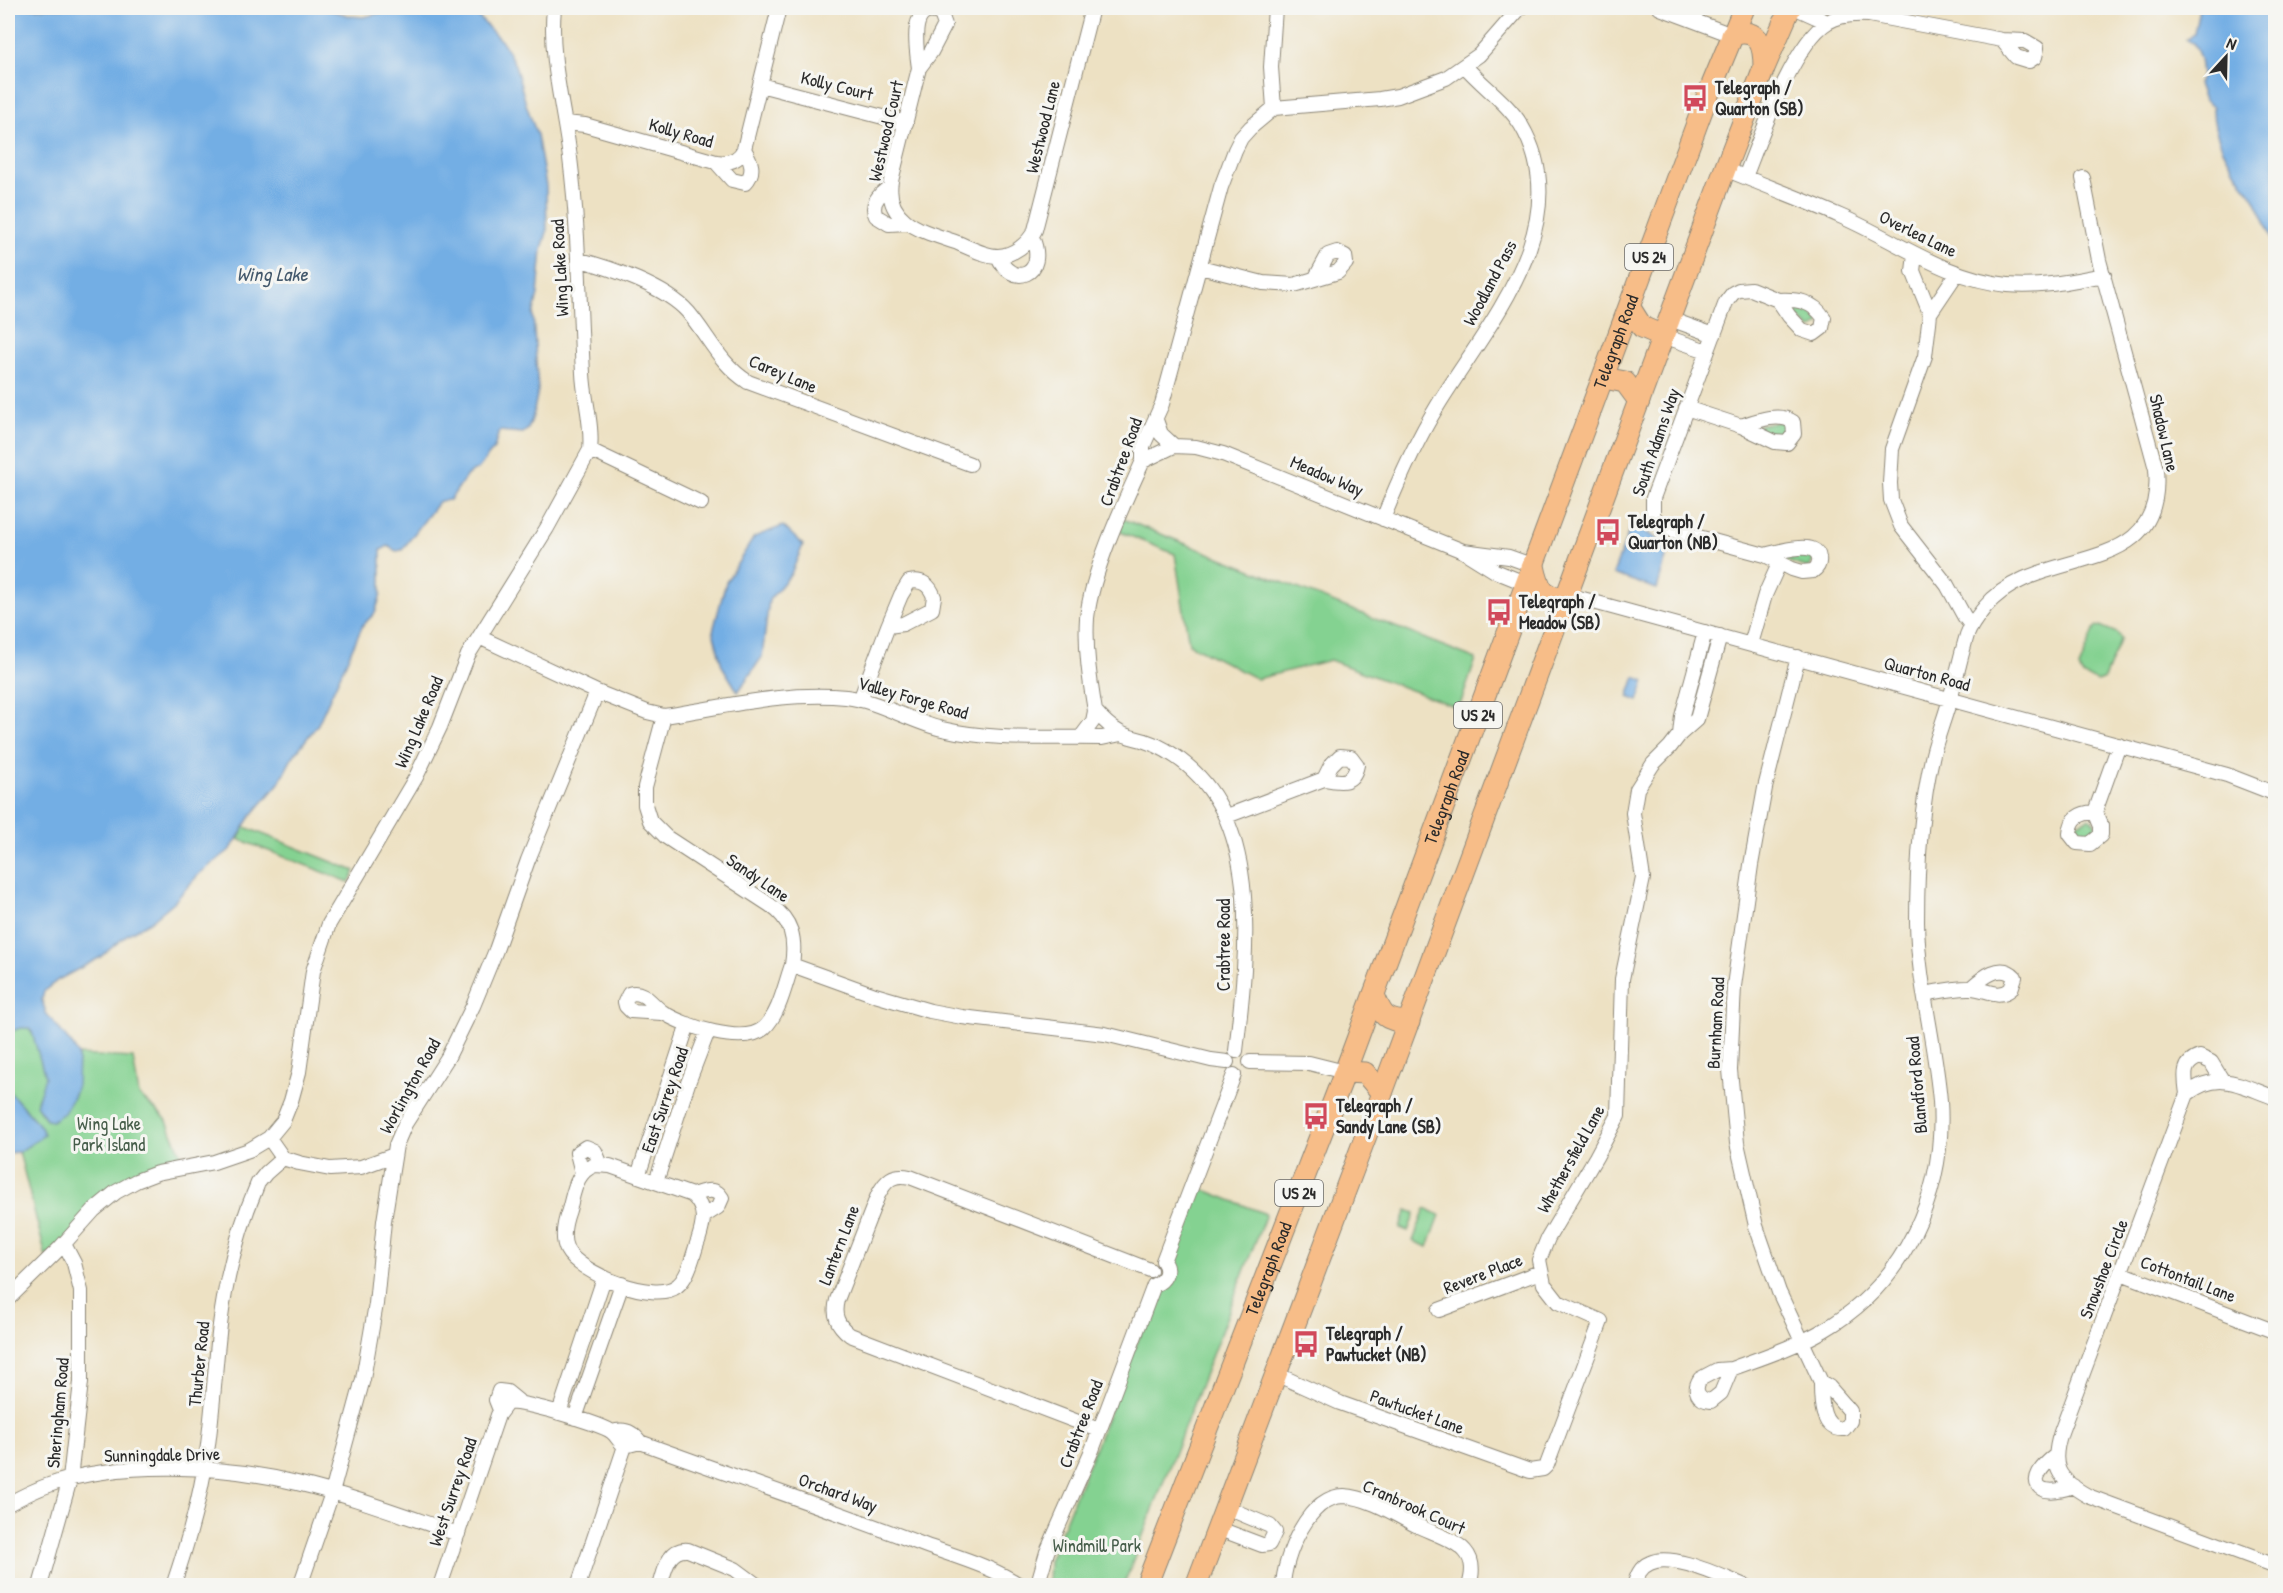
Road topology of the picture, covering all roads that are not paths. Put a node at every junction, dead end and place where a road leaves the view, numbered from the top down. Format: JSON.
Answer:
{"nodes":[{"id":1,"x":554,"y":8,"type":"edge"},
{"id":2,"x":779,"y":8,"type":"edge"},
{"id":3,"x":1092,"y":8,"type":"edge"},
{"id":4,"x":1275,"y":8,"type":"edge"},
{"id":5,"x":1660,"y":8,"type":"edge"},
{"id":6,"x":1744,"y":8,"type":"edge"},
{"id":7,"x":1790,"y":8,"type":"edge"},
{"id":8,"x":1796,"y":8,"type":"edge"},
{"id":9,"x":1516,"y":9,"type":"edge"},
{"id":10,"x":1827,"y":22,"type":"junction"},
{"id":11,"x":1732,"y":35,"type":"junction"},
{"id":12,"x":2002,"y":40,"type":"dead end"},
{"id":13,"x":1465,"y":66,"type":"junction"},
{"id":14,"x":919,"y":68,"type":"dead end"},
{"id":15,"x":1764,"y":68,"type":"junction"},
{"id":16,"x":760,"y":85,"type":"junction"},
{"id":17,"x":1274,"y":108,"type":"junction"},
{"id":18,"x":565,"y":123,"type":"junction"},
{"id":19,"x":906,"y":123,"type":"junction"},
{"id":20,"x":744,"y":149,"type":"junction"},
{"id":21,"x":716,"y":162,"type":"junction"},
{"id":22,"x":1725,"y":169,"type":"junction"},
{"id":23,"x":1745,"y":177,"type":"junction"},
{"id":24,"x":2083,"y":178,"type":"dead end"},
{"id":25,"x":889,"y":188,"type":"junction"},
{"id":26,"x":907,"y":223,"type":"junction"},
{"id":27,"x":1032,"y":237,"type":"junction"},
{"id":28,"x":1915,"y":255,"type":"junction"},
{"id":29,"x":998,"y":256,"type":"junction"},
{"id":30,"x":580,"y":260,"type":"junction"},
{"id":31,"x":1200,"y":267,"type":"junction"},
{"id":32,"x":1957,"y":273,"type":"junction"},
{"id":33,"x":2104,"y":275,"type":"junction"},
{"id":34,"x":1316,"y":277,"type":"dead end"},
{"id":35,"x":1778,"y":300,"type":"dead end"},
{"id":36,"x":1630,"y":308,"type":"junction"},
{"id":37,"x":1929,"y":313,"type":"junction"},
{"id":38,"x":1666,"y":327,"type":"junction"},
{"id":39,"x":1714,"y":334,"type":"junction"},
{"id":40,"x":1707,"y":351,"type":"junction"},
{"id":41,"x":1604,"y":378,"type":"junction"},
{"id":42,"x":1639,"y":401,"type":"junction"},
{"id":43,"x":1686,"y":408,"type":"junction"},
{"id":44,"x":1156,"y":420,"type":"junction"},
{"id":45,"x":1741,"y":426,"type":"dead end"},
{"id":46,"x":1174,"y":446,"type":"junction"},
{"id":47,"x":590,"y":450,"type":"junction"},
{"id":48,"x":1143,"y":461,"type":"junction"},
{"id":49,"x":970,"y":464,"type":"dead end"},
{"id":50,"x":701,"y":503,"type":"dead end"},
{"id":51,"x":1383,"y":519,"type":"junction"},
{"id":52,"x":1463,"y":550,"type":"junction"},
{"id":53,"x":1765,"y":555,"type":"junction"},
{"id":54,"x":1779,"y":564,"type":"junction"},
{"id":55,"x":1530,"y":575,"type":"junction"},
{"id":56,"x":1568,"y":595,"type":"junction"},
{"id":57,"x":1971,"y":625,"type":"junction"},
{"id":58,"x":888,"y":626,"type":"dead end"},
{"id":59,"x":1705,"y":632,"type":"junction"},
{"id":60,"x":1720,"y":636,"type":"junction"},
{"id":61,"x":479,"y":637,"type":"junction"},
{"id":62,"x":1751,"y":644,"type":"junction"},
{"id":63,"x":1798,"y":657,"type":"junction"},
{"id":64,"x":597,"y":692,"type":"junction"},
{"id":65,"x":1950,"y":699,"type":"junction"},
{"id":66,"x":860,"y":700,"type":"junction"},
{"id":67,"x":1095,"y":711,"type":"junction"},
{"id":68,"x":664,"y":716,"type":"junction"},
{"id":69,"x":1121,"y":734,"type":"junction"},
{"id":70,"x":1680,"y":734,"type":"junction"},
{"id":71,"x":1081,"y":737,"type":"junction"},
{"id":72,"x":2119,"y":745,"type":"junction"},
{"id":73,"x":1324,"y":779,"type":"dead end"},
{"id":74,"x":2276,"y":794,"type":"edge"},
{"id":75,"x":2095,"y":812,"type":"dead end"},
{"id":76,"x":1227,"y":816,"type":"junction"},
{"id":77,"x":792,"y":965,"type":"junction"},
{"id":78,"x":1971,"y":988,"type":"dead end"},
{"id":79,"x":1924,"y":994,"type":"junction"},
{"id":80,"x":1374,"y":995,"type":"junction"},
{"id":81,"x":662,"y":1012,"type":"dead end"},
{"id":82,"x":1409,"y":1022,"type":"junction"},
{"id":83,"x":688,"y":1024,"type":"junction"},
{"id":84,"x":708,"y":1031,"type":"junction"},
{"id":85,"x":1236,"y":1052,"type":"junction"},
{"id":86,"x":1227,"y":1062,"type":"junction"},
{"id":87,"x":1250,"y":1062,"type":"junction"},
{"id":88,"x":1346,"y":1072,"type":"junction"},
{"id":89,"x":1234,"y":1075,"type":"junction"},
{"id":90,"x":2222,"y":1080,"type":"junction"},
{"id":91,"x":1382,"y":1093,"type":"junction"},
{"id":92,"x":2187,"y":1094,"type":"junction"},
{"id":93,"x":2276,"y":1098,"type":"edge"},
{"id":94,"x":269,"y":1138,"type":"junction"},
{"id":95,"x":394,"y":1155,"type":"junction"},
{"id":96,"x":283,"y":1158,"type":"junction"},
{"id":97,"x":601,"y":1165,"type":"junction"},
{"id":98,"x":582,"y":1173,"type":"junction"},
{"id":99,"x":647,"y":1179,"type":"junction"},
{"id":100,"x":692,"y":1195,"type":"junction"},
{"id":101,"x":704,"y":1216,"type":"junction"},
{"id":102,"x":64,"y":1244,"type":"junction"},
{"id":103,"x":1163,"y":1261,"type":"junction"},
{"id":104,"x":1150,"y":1270,"type":"junction"},
{"id":105,"x":1540,"y":1272,"type":"junction"},
{"id":106,"x":2121,"y":1274,"type":"junction"},
{"id":107,"x":613,"y":1281,"type":"junction"},
{"id":108,"x":1154,"y":1285,"type":"junction"},
{"id":109,"x":8,"y":1299,"type":"edge"},
{"id":110,"x":1438,"y":1310,"type":"dead end"},
{"id":111,"x":2276,"y":1332,"type":"edge"},
{"id":112,"x":1803,"y":1341,"type":"junction"},
{"id":113,"x":1731,"y":1369,"type":"dead end"},
{"id":114,"x":1276,"y":1374,"type":"junction"},
{"id":115,"x":1821,"y":1382,"type":"dead end"},
{"id":116,"x":506,"y":1401,"type":"joint"},
{"id":117,"x":559,"y":1413,"type":"junction"},
{"id":118,"x":574,"y":1418,"type":"junction"},
{"id":119,"x":1099,"y":1430,"type":"junction"},
{"id":120,"x":612,"y":1432,"type":"junction"},
{"id":121,"x":640,"y":1442,"type":"junction"},
{"id":122,"x":625,"y":1446,"type":"junction"},
{"id":123,"x":2055,"y":1456,"type":"junction"},
{"id":124,"x":204,"y":1469,"type":"junction"},
{"id":125,"x":70,"y":1479,"type":"junction"},
{"id":126,"x":2073,"y":1486,"type":"junction"},
{"id":127,"x":332,"y":1493,"type":"junction"},
{"id":128,"x":8,"y":1504,"type":"edge"},
{"id":129,"x":1225,"y":1507,"type":"junction"},
{"id":130,"x":1217,"y":1528,"type":"junction"},
{"id":131,"x":458,"y":1534,"type":"junction"},
{"id":132,"x":1273,"y":1537,"type":"junction"},
{"id":133,"x":1292,"y":1546,"type":"junction"},
{"id":134,"x":2276,"y":1566,"type":"edge"},
{"id":135,"x":1042,"y":1581,"type":"edge"},
{"id":136,"x":1020,"y":1585,"type":"edge"},
{"id":137,"x":40,"y":1586,"type":"edge"},
{"id":138,"x":172,"y":1586,"type":"edge"},
{"id":139,"x":300,"y":1586,"type":"edge"},
{"id":140,"x":440,"y":1586,"type":"edge"},
{"id":141,"x":578,"y":1586,"type":"edge"},
{"id":142,"x":660,"y":1586,"type":"edge"},
{"id":143,"x":758,"y":1586,"type":"edge"},
{"id":144,"x":1146,"y":1586,"type":"edge"},
{"id":145,"x":1196,"y":1586,"type":"edge"},
{"id":146,"x":1283,"y":1586,"type":"edge"},
{"id":147,"x":1469,"y":1586,"type":"edge"},
{"id":148,"x":1634,"y":1586,"type":"edge"},
{"id":149,"x":1745,"y":1586,"type":"edge"}],
"edges":[{"from":1,"to":18,"type":"street","name":"Wing Lake Road"},
{"from":2,"to":16,"type":"street"},
{"from":3,"to":27,"type":"street","name":"Westwood Lane"},
{"from":4,"to":17,"type":"street"},
{"from":5,"to":11,"type":"street"},
{"from":6,"to":11,"type":"highway","name":"Telegraph Road","number":"US 24"},
{"from":7,"to":15,"type":"highway","number":"US 24"},
{"from":8,"to":10,"type":"street"},
{"from":9,"to":13,"type":"street"},
{"from":10,"to":12,"type":"street"},
{"from":10,"to":23,"type":"street"},
{"from":11,"to":15,"type":"highway"},
{"from":11,"to":36,"type":"highway","name":"Telegraph Road","number":"US 24"},
{"from":13,"to":17,"type":"street"},
{"from":13,"to":51,"type":"street","name":"Woodland Pass"},
{"from":14,"to":19,"type":"street","name":"Westwood Court"},
{"from":15,"to":22,"type":"highway","number":"US 24"},
{"from":16,"to":19,"type":"street","name":"Kolly Court"},
{"from":16,"to":20,"type":"street"},
{"from":17,"to":31,"type":"street","name":"Crabtree Road"},
{"from":18,"to":21,"type":"street","name":"Kolly Road"},
{"from":18,"to":30,"type":"street","name":"Wing Lake Road"},
{"from":19,"to":25,"type":"street","name":"Westwood Court"},
{"from":20,"to":21,"type":"street","name":"Kolly Road"},
{"from":20,"to":21,"type":"street"},
{"from":22,"to":23,"type":"street","name":"Overlea Lane"},
{"from":22,"to":38,"type":"highway","number":"US 24"},
{"from":23,"to":28,"type":"street","name":"Overlea Lane"},
{"from":24,"to":33,"type":"street","name":"Shadow Lane"},
{"from":25,"to":26,"type":"street","name":"Westwood Court"},
{"from":25,"to":26,"type":"street"},
{"from":26,"to":29,"type":"street"},
{"from":27,"to":29,"type":"street"},
{"from":27,"to":29,"type":"street","name":"Westwood Lane"},
{"from":28,"to":32,"type":"street","name":"Overlea Lane"},
{"from":28,"to":37,"type":"street"},
{"from":30,"to":47,"type":"street","name":"Wing Lake Road"},
{"from":30,"to":49,"type":"street","name":"Carey Lane"},
{"from":31,"to":34,"type":"street"},
{"from":31,"to":44,"type":"street","name":"Crabtree Road"},
{"from":32,"to":33,"type":"street","name":"Overlea Lane"},
{"from":32,"to":37,"type":"street"},
{"from":33,"to":57,"type":"street","name":"Shadow Lane"},
{"from":35,"to":39,"type":"street","name":"South Adams Way"},
{"from":36,"to":38,"type":"highway"},
{"from":36,"to":41,"type":"highway","name":"Telegraph Road","number":"US 24"},
{"from":37,"to":57,"type":"street"},
{"from":38,"to":39,"type":"street"},
{"from":38,"to":40,"type":"street"},
{"from":38,"to":42,"type":"highway","number":"US 24"},
{"from":39,"to":40,"type":"street","name":"South Adams Way"},
{"from":40,"to":43,"type":"street","name":"South Adams Way"},
{"from":41,"to":42,"type":"highway"},
{"from":41,"to":55,"type":"highway","name":"Telegraph Road","number":"US 24"},
{"from":42,"to":56,"type":"highway","number":"US 24"},
{"from":43,"to":45,"type":"street"},
{"from":43,"to":53,"type":"street","name":"South Adams Way"},
{"from":44,"to":46,"type":"street"},
{"from":44,"to":48,"type":"street","name":"Crabtree Road"},
{"from":46,"to":48,"type":"street"},
{"from":46,"to":51,"type":"street","name":"Meadow Way"},
{"from":47,"to":50,"type":"street"},
{"from":47,"to":61,"type":"street","name":"Wing Lake Road"},
{"from":48,"to":67,"type":"street","name":"Crabtree Road"},
{"from":51,"to":52,"type":"street","name":"Meadow Way"},
{"from":52,"to":55,"type":"street","name":"Meadow Way"},
{"from":52,"to":55,"type":"street","name":"Meadow Way"},
{"from":53,"to":54,"type":"street","name":"South Adams Way"},
{"from":53,"to":54,"type":"street","name":"South Adams Way"},
{"from":54,"to":62,"type":"street"},
{"from":55,"to":56,"type":"highway"},
{"from":55,"to":80,"type":"highway","name":"Telegraph Road","number":"US 24"},
{"from":56,"to":59,"type":"street","name":"Quarton Road"},
{"from":56,"to":82,"type":"highway","number":"US 24"},
{"from":57,"to":65,"type":"street","name":"Shadow Lane"},
{"from":58,"to":66,"type":"street"},
{"from":59,"to":60,"type":"street","name":"Quarton Road"},
{"from":59,"to":70,"type":"street","name":"Whethersfield Lane"},
{"from":60,"to":62,"type":"street","name":"Quarton Road"},
{"from":60,"to":70,"type":"street","name":"Whethersfield Lane"},
{"from":61,"to":64,"type":"street"},
{"from":61,"to":94,"type":"street","name":"Wing Lake Road"},
{"from":62,"to":63,"type":"street","name":"Quarton Road"},
{"from":63,"to":65,"type":"street","name":"Quarton Road"},
{"from":63,"to":112,"type":"street","name":"Burnham Road"},
{"from":64,"to":68,"type":"street"},
{"from":64,"to":95,"type":"street","name":"Worlington Road"},
{"from":65,"to":72,"type":"street","name":"Quarton Road"},
{"from":65,"to":79,"type":"street","name":"Blandford Road"},
{"from":66,"to":68,"type":"street","name":"Valley Forge Road"},
{"from":66,"to":71,"type":"street","name":"Valley Forge Road"},
{"from":67,"to":69,"type":"street","name":"Crabtree Road"},
{"from":67,"to":71,"type":"street"},
{"from":68,"to":77,"type":"street","name":"Sandy Lane"},
{"from":69,"to":71,"type":"street","name":"Valley Forge Road"},
{"from":69,"to":76,"type":"street","name":"Crabtree Road"},
{"from":70,"to":105,"type":"street","name":"Whethersfield Lane"},
{"from":72,"to":74,"type":"street","name":"Quarton Road"},
{"from":72,"to":75,"type":"street"},
{"from":73,"to":76,"type":"street"},
{"from":76,"to":85,"type":"street","name":"Crabtree Road"},
{"from":77,"to":84,"type":"street","name":"Sandy Lane"},
{"from":77,"to":86,"type":"street"},
{"from":78,"to":79,"type":"street"},
{"from":79,"to":112,"type":"street","name":"Blandford Road"},
{"from":80,"to":82,"type":"highway"},
{"from":80,"to":88,"type":"highway","name":"Telegraph Road","number":"US 24"},
{"from":81,"to":83,"type":"street"},
{"from":82,"to":91,"type":"highway","number":"US 24"},
{"from":83,"to":84,"type":"street"},
{"from":83,"to":99,"type":"street"},
{"from":84,"to":99,"type":"street","name":"East Surrey Road"},
{"from":85,"to":86,"type":"street"},
{"from":85,"to":87,"type":"street"},
{"from":86,"to":89,"type":"street"},
{"from":87,"to":88,"type":"street"},
{"from":87,"to":89,"type":"street"},
{"from":88,"to":91,"type":"highway"},
{"from":88,"to":144,"type":"highway","name":"Telegraph Road","number":"US 24"},
{"from":89,"to":103,"type":"street","name":"Crabtree Road"},
{"from":90,"to":92,"type":"street"},
{"from":90,"to":92,"type":"street","name":"Snowshoe Circle"},
{"from":90,"to":93,"type":"street"},
{"from":91,"to":114,"type":"highway","number":"US 24"},
{"from":92,"to":106,"type":"street","name":"Snowshoe Circle"},
{"from":94,"to":96,"type":"street"},
{"from":94,"to":102,"type":"street","name":"Wing Lake Road"},
{"from":95,"to":96,"type":"street"},
{"from":95,"to":127,"type":"street","name":"Worlington Road"},
{"from":96,"to":124,"type":"street","name":"Thurber Road"},
{"from":97,"to":98,"type":"street"},
{"from":97,"to":98,"type":"street"},
{"from":97,"to":99,"type":"street"},
{"from":98,"to":107,"type":"street"},
{"from":99,"to":100,"type":"street","name":"East Surrey Road"},
{"from":100,"to":101,"type":"street"},
{"from":100,"to":101,"type":"street","name":"East Surrey Road"},
{"from":101,"to":107,"type":"street","name":"East Surrey Road"},
{"from":102,"to":109,"type":"street","name":"Wing Lake Road"},
{"from":102,"to":125,"type":"street","name":"Sheringham Road"},
{"from":103,"to":104,"type":"street"},
{"from":103,"to":108,"type":"street","name":"Crabtree Road"},
{"from":104,"to":108,"type":"street"},
{"from":104,"to":119,"type":"street","name":"Lantern Lane"},
{"from":105,"to":110,"type":"street","name":"Revere Place"},
{"from":105,"to":114,"type":"street","name":"Pawtucket Lane"},
{"from":106,"to":111,"type":"street","name":"Cottontail Lane"},
{"from":106,"to":123,"type":"street","name":"Snowshoe Circle"},
{"from":107,"to":117,"type":"street"},
{"from":107,"to":118,"type":"street"},
{"from":108,"to":119,"type":"street","name":"Crabtree Road"},
{"from":112,"to":113,"type":"street","name":"Blandford Road"},
{"from":112,"to":115,"type":"street","name":"Burnham Road"},
{"from":114,"to":129,"type":"highway","number":"US 24"},
{"from":116,"to":117,"type":"street","name":"Orchard Way"},
{"from":116,"to":131,"type":"street","name":"West Surrey Road"},
{"from":117,"to":118,"type":"street","name":"Orchard Way"},
{"from":118,"to":120,"type":"street","name":"Orchard Way"},
{"from":119,"to":135,"type":"street","name":"Crabtree Road"},
{"from":120,"to":121,"type":"street","name":"Orchard Way"},
{"from":120,"to":122,"type":"street","name":"Orchard Way"},
{"from":121,"to":122,"type":"street"},
{"from":121,"to":136,"type":"street","name":"Orchard Way"},
{"from":122,"to":141,"type":"street"},
{"from":123,"to":126,"type":"street"},
{"from":123,"to":126,"type":"street","name":"Snowshoe Circle"},
{"from":124,"to":125,"type":"street","name":"Sunningdale Drive"},
{"from":124,"to":127,"type":"street","name":"Sunningdale Drive"},
{"from":124,"to":138,"type":"street","name":"Thurber Road"},
{"from":125,"to":128,"type":"street","name":"Sunningdale Drive"},
{"from":125,"to":137,"type":"street","name":"Sheringham Road"},
{"from":126,"to":134,"type":"street"},
{"from":127,"to":131,"type":"street","name":"Sunningdale Drive"},
{"from":127,"to":139,"type":"street","name":"Worlington Road"},
{"from":129,"to":130,"type":"highway","number":"US 24"},
{"from":129,"to":132,"type":"street"},
{"from":130,"to":132,"type":"street"},
{"from":130,"to":145,"type":"highway","number":"US 24"},
{"from":131,"to":140,"type":"street","name":"West Surrey Road"},
{"from":132,"to":133,"type":"street"},
{"from":133,"to":146,"type":"street","name":"Cranbrook Court"},
{"from":133,"to":147,"type":"street","name":"Cranbrook Court"},
{"from":135,"to":136,"type":"street","name":"Crabtree Road"},
{"from":142,"to":143,"type":"street"},
{"from":148,"to":149,"type":"street"}]}
